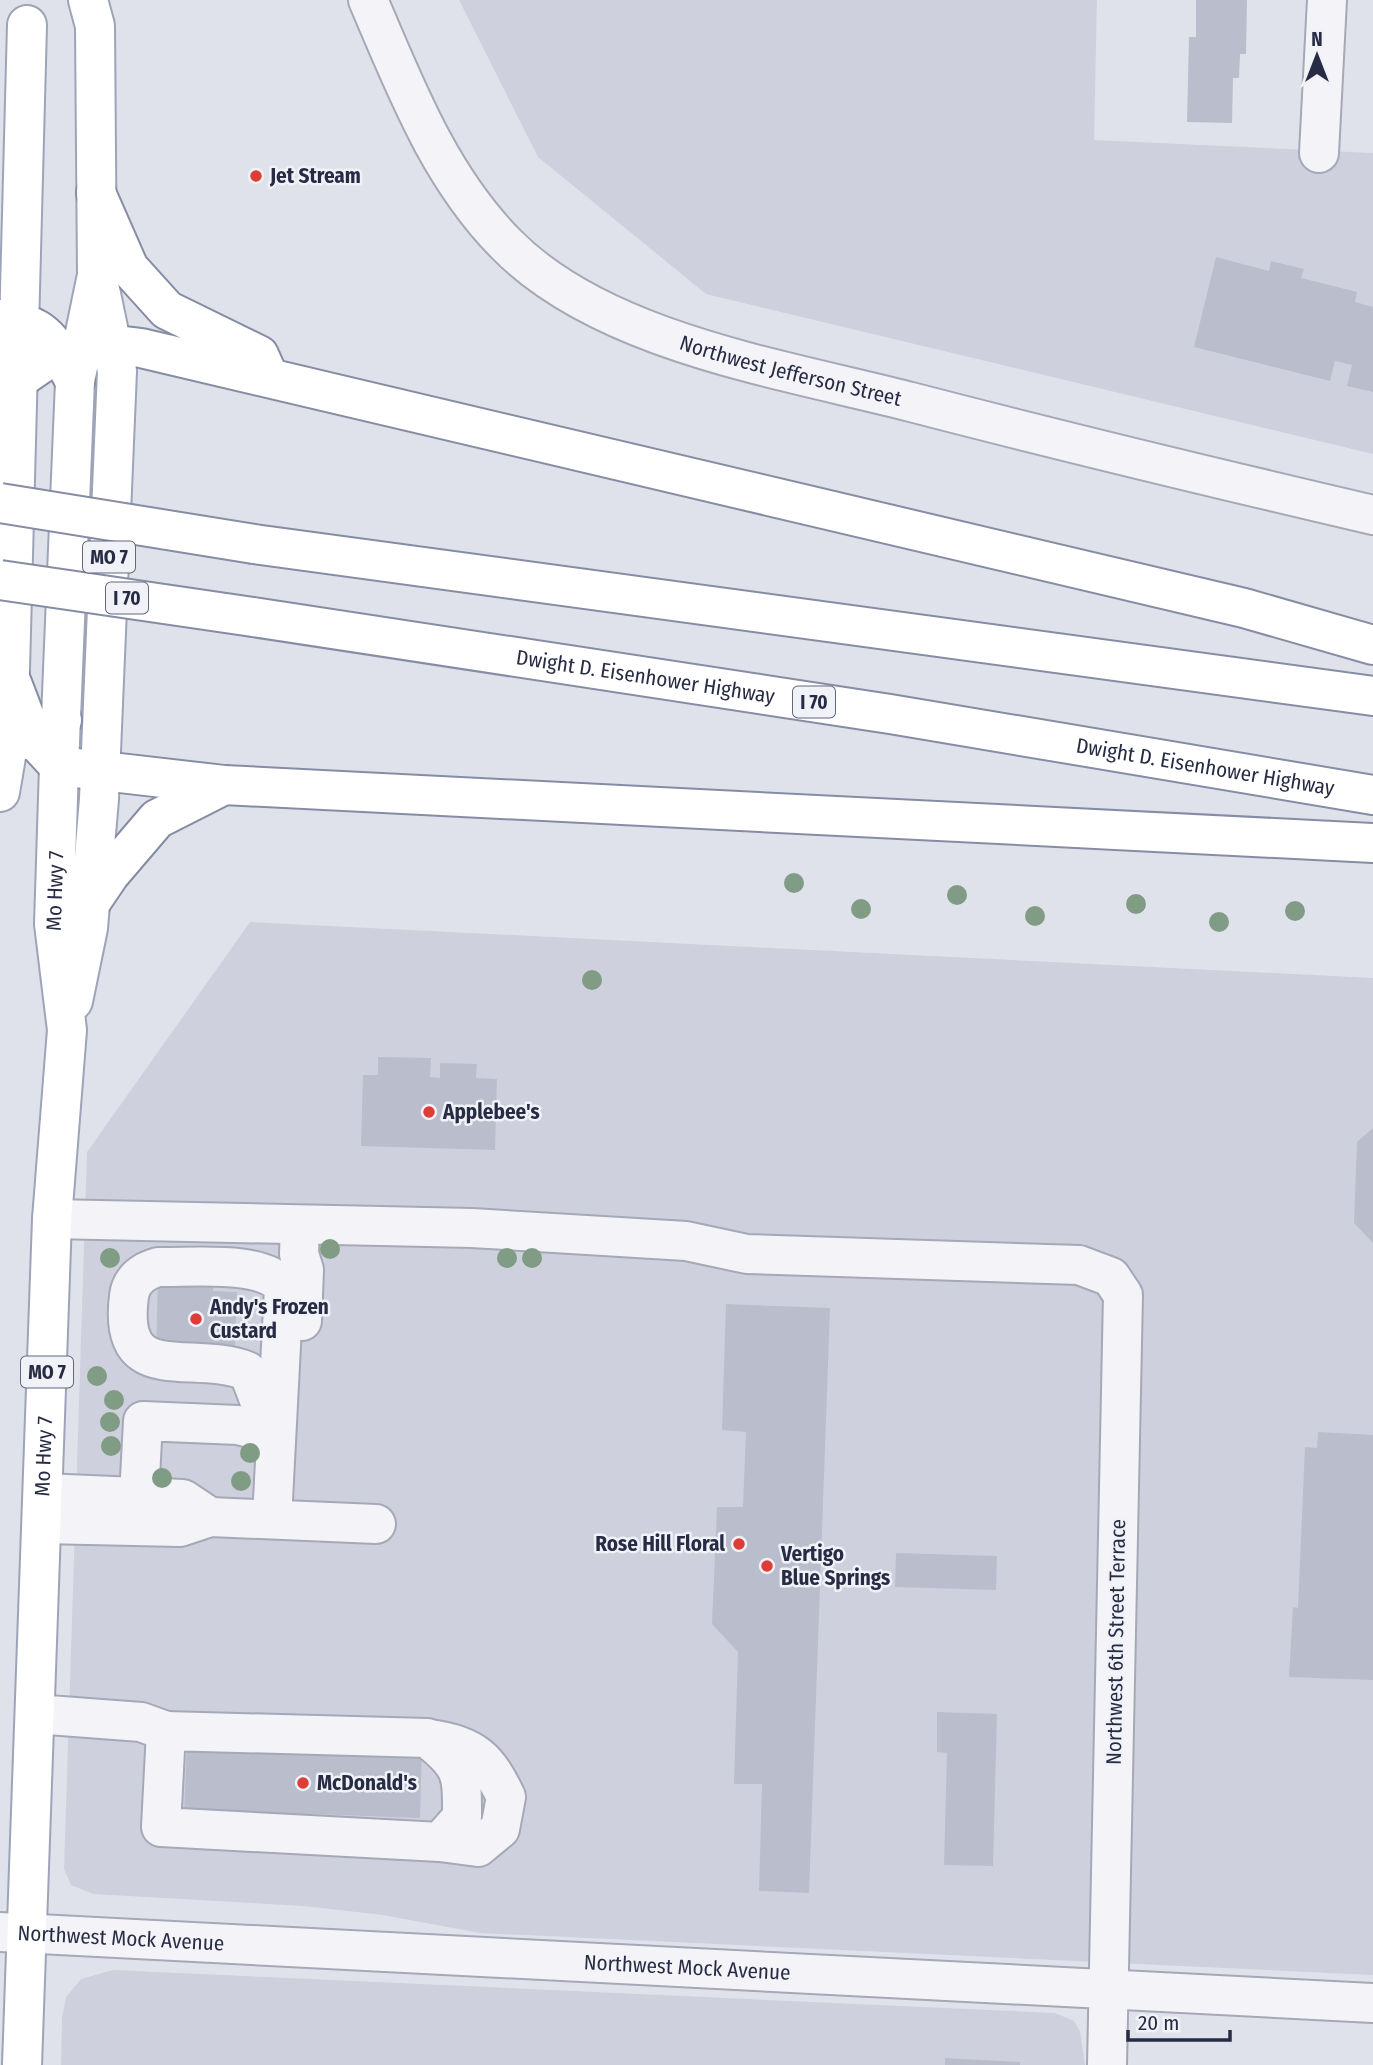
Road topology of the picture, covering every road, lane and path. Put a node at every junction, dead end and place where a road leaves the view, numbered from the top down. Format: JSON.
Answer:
{"nodes":[{"id":1,"x":89,"y":0,"type":"edge"},
{"id":2,"x":368,"y":0,"type":"edge"},
{"id":3,"x":1327,"y":0,"type":"edge"},
{"id":4,"x":29,"y":12,"type":"edge"},
{"id":5,"x":0,"y":119,"type":"edge"},
{"id":6,"x":1320,"y":153,"type":"dead end"},
{"id":7,"x":96,"y":193,"type":"junction"},
{"id":8,"x":10,"y":320,"type":"edge"},
{"id":9,"x":82,"y":355,"type":"junction"},
{"id":10,"x":269,"y":378,"type":"junction"},
{"id":11,"x":18,"y":380,"type":"junction"},
{"id":12,"x":0,"y":503,"type":"edge"},
{"id":13,"x":1373,"y":515,"type":"edge"},
{"id":14,"x":0,"y":580,"type":"edge"},
{"id":15,"x":1373,"y":645,"type":"edge"},
{"id":16,"x":1373,"y":696,"type":"edge"},
{"id":17,"x":26,"y":737,"type":"edge"},
{"id":18,"x":59,"y":766,"type":"junction"},
{"id":19,"x":101,"y":771,"type":"junction"},
{"id":20,"x":224,"y":785,"type":"junction"},
{"id":21,"x":0,"y":792,"type":"edge"},
{"id":22,"x":1373,"y":795,"type":"edge"},
{"id":23,"x":1373,"y":844,"type":"edge"},
{"id":24,"x":91,"y":902,"type":"junction"},
{"id":25,"x":67,"y":1030,"type":"junction"},
{"id":26,"x":52,"y":1219,"type":"junction"},
{"id":27,"x":300,"y":1225,"type":"junction"},
{"id":28,"x":267,"y":1419,"type":"junction"},
{"id":29,"x":139,"y":1497,"type":"junction"},
{"id":30,"x":42,"y":1509,"type":"junction"},
{"id":31,"x":210,"y":1517,"type":"junction"},
{"id":32,"x":272,"y":1519,"type":"junction"},
{"id":33,"x":376,"y":1524,"type":"dead end"},
{"id":34,"x":35,"y":1714,"type":"junction"},
{"id":35,"x":166,"y":1731,"type":"junction"},
{"id":36,"x":427,"y":1738,"type":"junction"},
{"id":37,"x":440,"y":1842,"type":"junction"},
{"id":38,"x":13,"y":1933,"type":"edge"},
{"id":39,"x":1110,"y":1989,"type":"junction"},
{"id":40,"x":1373,"y":2003,"type":"edge"},
{"id":41,"x":22,"y":2065,"type":"edge"},
{"id":42,"x":1107,"y":2065,"type":"edge"}],
"edges":[{"from":1,"to":7,"type":"main road","number":"MO 7"},
{"from":2,"to":13,"type":"street","name":"Northwest Jefferson Street"},
{"from":3,"to":6,"type":"street"},
{"from":4,"to":5,"type":"main road","number":"MO 7"},
{"from":4,"to":8,"type":"main road","number":"MO 7"},
{"from":7,"to":9,"type":"main road","number":"MO 7"},
{"from":7,"to":10,"type":"main road"},
{"from":8,"to":9,"type":"main road"},
{"from":8,"to":11,"type":"main road","number":"MO 7"},
{"from":9,"to":10,"type":"main road"},
{"from":9,"to":11,"type":"main road"},
{"from":9,"to":17,"type":"main road","number":"MO 7"},
{"from":9,"to":19,"type":"main road","number":"MO 7"},
{"from":10,"to":15,"type":"main road"},
{"from":11,"to":17,"type":"main road","number":"MO 7"},
{"from":12,"to":16,"type":"main road","bridge":true},
{"from":14,"to":22,"type":"main road","name":"Dwight D. Eisenhower Highway","number":"I 70","bridge":true},
{"from":17,"to":18,"type":"main road"},
{"from":17,"to":21,"type":"main road","number":"MO 7"},
{"from":18,"to":19,"type":"main road"},
{"from":18,"to":25,"type":"main road","name":"Mo Hwy 7","number":"MO 7"},
{"from":19,"to":20,"type":"main road"},
{"from":19,"to":24,"type":"main road","number":"MO 7"},
{"from":20,"to":23,"type":"main road"},
{"from":20,"to":24,"type":"main road"},
{"from":24,"to":25,"type":"main road","number":"MO 7"},
{"from":25,"to":26,"type":"main road","name":"Mo Hwy 7","number":"MO 7"},
{"from":26,"to":27,"type":"street"},
{"from":26,"to":30,"type":"main road","name":"Mo Hwy 7","number":"MO 7"},
{"from":27,"to":28,"type":"street"},
{"from":27,"to":39,"type":"street","name":"Northwest 6th Street Terrace"},
{"from":28,"to":28,"type":"street"},
{"from":28,"to":29,"type":"street"},
{"from":28,"to":32,"type":"street"},
{"from":29,"to":30,"type":"street"},
{"from":29,"to":31,"type":"street"},
{"from":30,"to":31,"type":"street"},
{"from":30,"to":34,"type":"main road","name":"Mo Hwy 7","number":"MO 7"},
{"from":31,"to":32,"type":"street"},
{"from":32,"to":33,"type":"street"},
{"from":34,"to":35,"type":"street"},
{"from":34,"to":38,"type":"main road","name":"Mo Hwy 7","number":"MO 7"},
{"from":35,"to":36,"type":"street"},
{"from":35,"to":37,"type":"street"},
{"from":36,"to":37,"type":"street"},
{"from":36,"to":37,"type":"street"},
{"from":38,"to":39,"type":"street","name":"Northwest Mock Avenue"},
{"from":38,"to":41,"type":"main road","name":"Mo Hwy 7","number":"MO 7"},
{"from":39,"to":40,"type":"street","name":"Northwest Mock Avenue"},
{"from":39,"to":42,"type":"street","name":"Northwest 6th Street Terrace"}]}
